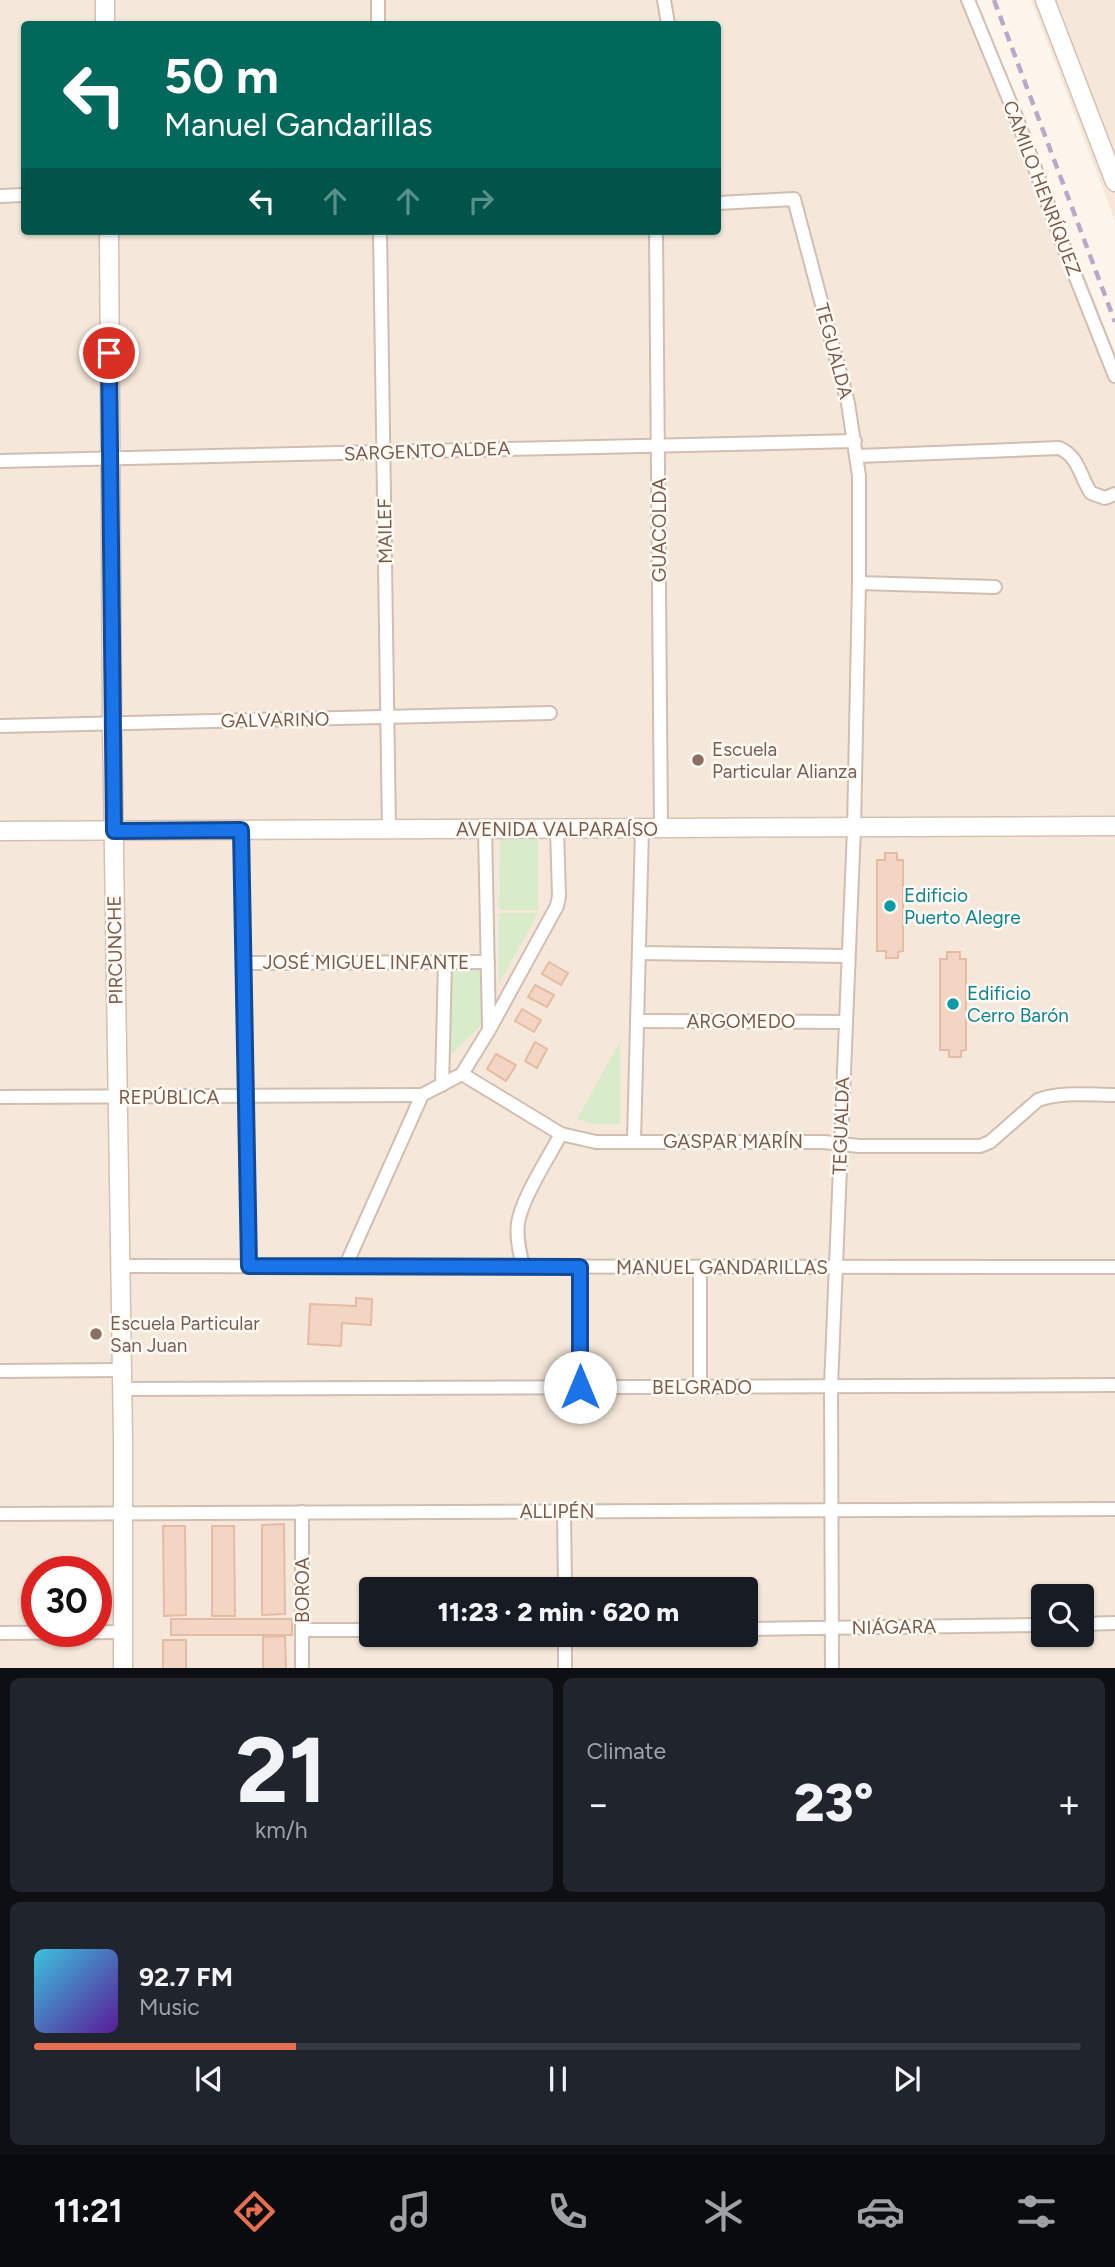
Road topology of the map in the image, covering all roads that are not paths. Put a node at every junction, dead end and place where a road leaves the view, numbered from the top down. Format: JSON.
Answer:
{"nodes":[{"id":1,"x":105,"y":0,"type":"edge"},
{"id":2,"x":378,"y":0,"type":"edge"},
{"id":3,"x":664,"y":0,"type":"edge"},
{"id":4,"x":968,"y":0,"type":"edge"},
{"id":5,"x":1045,"y":0,"type":"edge"},
{"id":6,"x":105,"y":21,"type":"edge"},
{"id":7,"x":378,"y":21,"type":"edge"},
{"id":8,"x":668,"y":21,"type":"edge"},
{"id":9,"x":1115,"y":182,"type":"edge"},
{"id":10,"x":0,"y":195,"type":"edge"},
{"id":11,"x":21,"y":195,"type":"edge"},
{"id":12,"x":721,"y":203,"type":"edge"},
{"id":13,"x":109,"y":235,"type":"edge"},
{"id":14,"x":380,"y":235,"type":"edge"},
{"id":15,"x":656,"y":235,"type":"edge"},
{"id":16,"x":1115,"y":376,"type":"edge"},
{"id":17,"x":855,"y":441,"type":"junction"},
{"id":18,"x":659,"y":444,"type":"junction"},
{"id":19,"x":384,"y":452,"type":"junction"},
{"id":20,"x":858,"y":456,"type":"junction"},
{"id":21,"x":110,"y":458,"type":"junction"},
{"id":22,"x":0,"y":461,"type":"edge"},
{"id":23,"x":1115,"y":494,"type":"edge"},
{"id":24,"x":859,"y":583,"type":"junction"},
{"id":25,"x":995,"y":587,"type":"dead end"},
{"id":26,"x":550,"y":713,"type":"dead end"},
{"id":27,"x":387,"y":718,"type":"junction"},
{"id":28,"x":112,"y":723,"type":"junction"},
{"id":29,"x":0,"y":726,"type":"edge"},
{"id":30,"x":1115,"y":827,"type":"edge"},
{"id":31,"x":485,"y":829,"type":"junction"},
{"id":32,"x":557,"y":829,"type":"junction"},
{"id":33,"x":642,"y":829,"type":"junction"},
{"id":34,"x":661,"y":829,"type":"junction"},
{"id":35,"x":854,"y":829,"type":"junction"},
{"id":36,"x":241,"y":830,"type":"junction"},
{"id":37,"x":388,"y":830,"type":"junction"},
{"id":38,"x":0,"y":831,"type":"edge"},
{"id":39,"x":114,"y":831,"type":"junction"},
{"id":40,"x":639,"y":953,"type":"junction"},
{"id":41,"x":848,"y":956,"type":"junction"},
{"id":42,"x":445,"y":962,"type":"junction"},
{"id":43,"x":488,"y":962,"type":"junction"},
{"id":44,"x":243,"y":963,"type":"junction"},
{"id":45,"x":637,"y":1021,"type":"junction"},
{"id":46,"x":846,"y":1022,"type":"junction"},
{"id":47,"x":489,"y":1030,"type":"junction"},
{"id":48,"x":462,"y":1074,"type":"junction"},
{"id":49,"x":442,"y":1085,"type":"junction"},
{"id":50,"x":422,"y":1095,"type":"junction"},
{"id":51,"x":1115,"y":1095,"type":"edge"},
{"id":52,"x":246,"y":1096,"type":"junction"},
{"id":53,"x":0,"y":1097,"type":"edge"},
{"id":54,"x":116,"y":1097,"type":"junction"},
{"id":55,"x":561,"y":1134,"type":"junction"},
{"id":56,"x":634,"y":1141,"type":"junction"},
{"id":57,"x":841,"y":1144,"type":"junction"},
{"id":58,"x":120,"y":1266,"type":"junction"},
{"id":59,"x":249,"y":1266,"type":"junction"},
{"id":60,"x":345,"y":1267,"type":"junction"},
{"id":61,"x":523,"y":1267,"type":"junction"},
{"id":62,"x":580,"y":1267,"type":"junction"},
{"id":63,"x":700,"y":1267,"type":"junction"},
{"id":64,"x":835,"y":1267,"type":"junction"},
{"id":65,"x":1115,"y":1267,"type":"edge"},
{"id":66,"x":121,"y":1370,"type":"junction"},
{"id":67,"x":0,"y":1371,"type":"edge"},
{"id":68,"x":1115,"y":1385,"type":"edge"},
{"id":69,"x":831,"y":1386,"type":"junction"},
{"id":70,"x":580,"y":1387,"type":"junction"},
{"id":71,"x":700,"y":1387,"type":"junction"},
{"id":72,"x":121,"y":1389,"type":"junction"},
{"id":73,"x":1115,"y":1509,"type":"edge"},
{"id":74,"x":832,"y":1510,"type":"junction"},
{"id":75,"x":564,"y":1511,"type":"junction"},
{"id":76,"x":302,"y":1512,"type":"junction"},
{"id":77,"x":123,"y":1513,"type":"junction"},
{"id":78,"x":0,"y":1514,"type":"edge"},
{"id":79,"x":565,"y":1577,"type":"edge"},
{"id":80,"x":1115,"y":1623,"type":"edge"},
{"id":81,"x":1094,"y":1624,"type":"edge"},
{"id":82,"x":1031,"y":1625,"type":"edge"},
{"id":83,"x":758,"y":1629,"type":"edge"},
{"id":84,"x":832,"y":1629,"type":"junction"},
{"id":85,"x":302,"y":1630,"type":"junction"},
{"id":86,"x":359,"y":1630,"type":"edge"},
{"id":87,"x":124,"y":1632,"type":"junction"},
{"id":88,"x":0,"y":1633,"type":"edge"},
{"id":89,"x":565,"y":1647,"type":"edge"},
{"id":90,"x":124,"y":1668,"type":"edge"},
{"id":91,"x":302,"y":1668,"type":"edge"},
{"id":92,"x":565,"y":1668,"type":"edge"},
{"id":93,"x":832,"y":1668,"type":"edge"}],
"edges":[{"from":1,"to":6,"type":"street"},
{"from":2,"to":7,"type":"street"},
{"from":3,"to":8,"type":"street"},
{"from":4,"to":16,"type":"street","name":"CAMILO HENRÍQUEZ"},
{"from":5,"to":9,"type":"street"},
{"from":10,"to":11,"type":"street"},
{"from":12,"to":17,"type":"street","name":"TEGUALDA"},
{"from":13,"to":21,"type":"street","name":"PIRCUNCHE"},
{"from":14,"to":19,"type":"street","name":"MAILEF"},
{"from":15,"to":18,"type":"street","name":"GUACOLDA"},
{"from":17,"to":18,"type":"street","name":"SARGENTO ALDEA"},
{"from":17,"to":20,"type":"street","name":"TEGUALDA"},
{"from":18,"to":19,"type":"street","name":"SARGENTO ALDEA"},
{"from":18,"to":34,"type":"street","name":"GUACOLDA"},
{"from":19,"to":21,"type":"street","name":"SARGENTO ALDEA"},
{"from":19,"to":27,"type":"street","name":"MAILEF"},
{"from":20,"to":23,"type":"street"},
{"from":20,"to":24,"type":"street","name":"TEGUALDA"},
{"from":21,"to":22,"type":"street","name":"SARGENTO ALDEA"},
{"from":21,"to":28,"type":"street","name":"PIRCUNCHE"},
{"from":24,"to":25,"type":"street"},
{"from":24,"to":35,"type":"street","name":"TEGUALDA"},
{"from":26,"to":27,"type":"street","name":"GALVARINO"},
{"from":27,"to":28,"type":"street","name":"GALVARINO"},
{"from":27,"to":37,"type":"street","name":"MAILEF"},
{"from":28,"to":29,"type":"street","name":"GALVARINO"},
{"from":28,"to":39,"type":"street","name":"PIRCUNCHE"},
{"from":30,"to":35,"type":"street","name":"AVENIDA VALPARAÍSO"},
{"from":31,"to":32,"type":"street","name":"AVENIDA VALPARAÍSO"},
{"from":31,"to":37,"type":"street","name":"AVENIDA VALPARAÍSO"},
{"from":31,"to":43,"type":"street"},
{"from":32,"to":33,"type":"street","name":"AVENIDA VALPARAÍSO"},
{"from":32,"to":47,"type":"street"},
{"from":33,"to":34,"type":"street","name":"AVENIDA VALPARAÍSO"},
{"from":33,"to":40,"type":"street"},
{"from":34,"to":35,"type":"street","name":"AVENIDA VALPARAÍSO"},
{"from":35,"to":41,"type":"street","name":"TEGUALDA"},
{"from":36,"to":37,"type":"street","name":"AVENIDA VALPARAÍSO"},
{"from":36,"to":39,"type":"street","name":"AVENIDA VALPARAÍSO"},
{"from":36,"to":44,"type":"street"},
{"from":38,"to":39,"type":"street","name":"AVENIDA VALPARAÍSO"},
{"from":39,"to":54,"type":"street","name":"PIRCUNCHE"},
{"from":40,"to":41,"type":"street"},
{"from":40,"to":45,"type":"street"},
{"from":41,"to":46,"type":"street","name":"TEGUALDA"},
{"from":42,"to":43,"type":"street","name":"JOSÉ MIGUEL INFANTE"},
{"from":42,"to":44,"type":"street","name":"JOSÉ MIGUEL INFANTE"},
{"from":42,"to":49,"type":"street"},
{"from":43,"to":47,"type":"street"},
{"from":44,"to":52,"type":"street"},
{"from":45,"to":46,"type":"street","name":"ARGOMEDO"},
{"from":45,"to":56,"type":"street"},
{"from":46,"to":57,"type":"street","name":"TEGUALDA"},
{"from":47,"to":48,"type":"street"},
{"from":48,"to":49,"type":"street"},
{"from":48,"to":55,"type":"street","name":"GASPAR MARÍN"},
{"from":49,"to":50,"type":"street"},
{"from":50,"to":52,"type":"street","name":"REPÚBLICA"},
{"from":50,"to":60,"type":"street"},
{"from":51,"to":57,"type":"street","name":"GASPAR MARÍN"},
{"from":52,"to":54,"type":"street","name":"REPÚBLICA"},
{"from":52,"to":59,"type":"street"},
{"from":53,"to":54,"type":"street","name":"REPÚBLICA"},
{"from":54,"to":58,"type":"street","name":"PIRCUNCHE"},
{"from":55,"to":56,"type":"street","name":"GASPAR MARÍN"},
{"from":55,"to":61,"type":"street"},
{"from":56,"to":57,"type":"street","name":"GASPAR MARÍN"},
{"from":57,"to":64,"type":"street","name":"TEGUALDA"},
{"from":58,"to":59,"type":"street","name":"MANUEL GANDARILLAS"},
{"from":58,"to":66,"type":"street","name":"PIRCUNCHE"},
{"from":59,"to":60,"type":"street","name":"MANUEL GANDARILLAS"},
{"from":60,"to":61,"type":"street","name":"MANUEL GANDARILLAS"},
{"from":61,"to":62,"type":"street","name":"MANUEL GANDARILLAS"},
{"from":62,"to":63,"type":"street","name":"MANUEL GANDARILLAS"},
{"from":62,"to":70,"type":"street"},
{"from":63,"to":64,"type":"street","name":"MANUEL GANDARILLAS"},
{"from":63,"to":71,"type":"street"},
{"from":64,"to":65,"type":"street","name":"MANUEL GANDARILLAS"},
{"from":64,"to":69,"type":"street","name":"TEGUALDA"},
{"from":66,"to":67,"type":"street"},
{"from":66,"to":72,"type":"street","name":"PIRCUNCHE"},
{"from":68,"to":69,"type":"street","name":"BELGRADO"},
{"from":69,"to":71,"type":"street","name":"BELGRADO"},
{"from":69,"to":74,"type":"street","name":"TEGUALDA"},
{"from":70,"to":71,"type":"street","name":"BELGRADO"},
{"from":70,"to":72,"type":"street","name":"BELGRADO"},
{"from":72,"to":77,"type":"street","name":"PIRCUNCHE"},
{"from":73,"to":74,"type":"street","name":"ALLIPÉN"},
{"from":74,"to":75,"type":"street","name":"ALLIPÉN"},
{"from":74,"to":84,"type":"street","name":"TEGUALDA"},
{"from":75,"to":76,"type":"street","name":"ALLIPÉN"},
{"from":75,"to":79,"type":"street"},
{"from":76,"to":77,"type":"street","name":"ALLIPÉN"},
{"from":76,"to":85,"type":"street","name":"BOROA"},
{"from":77,"to":78,"type":"street","name":"ALLIPÉN"},
{"from":77,"to":87,"type":"street","name":"PIRCUNCHE"},
{"from":80,"to":81,"type":"street"},
{"from":82,"to":84,"type":"street","name":"NIÁGARA"},
{"from":83,"to":84,"type":"street","name":"NIÁGARA"},
{"from":84,"to":93,"type":"street","name":"TEGUALDA"},
{"from":85,"to":86,"type":"street"},
{"from":85,"to":91,"type":"street","name":"BOROA"},
{"from":87,"to":88,"type":"street"},
{"from":87,"to":90,"type":"street","name":"PIRCUNCHE"},
{"from":89,"to":92,"type":"street"}]}
